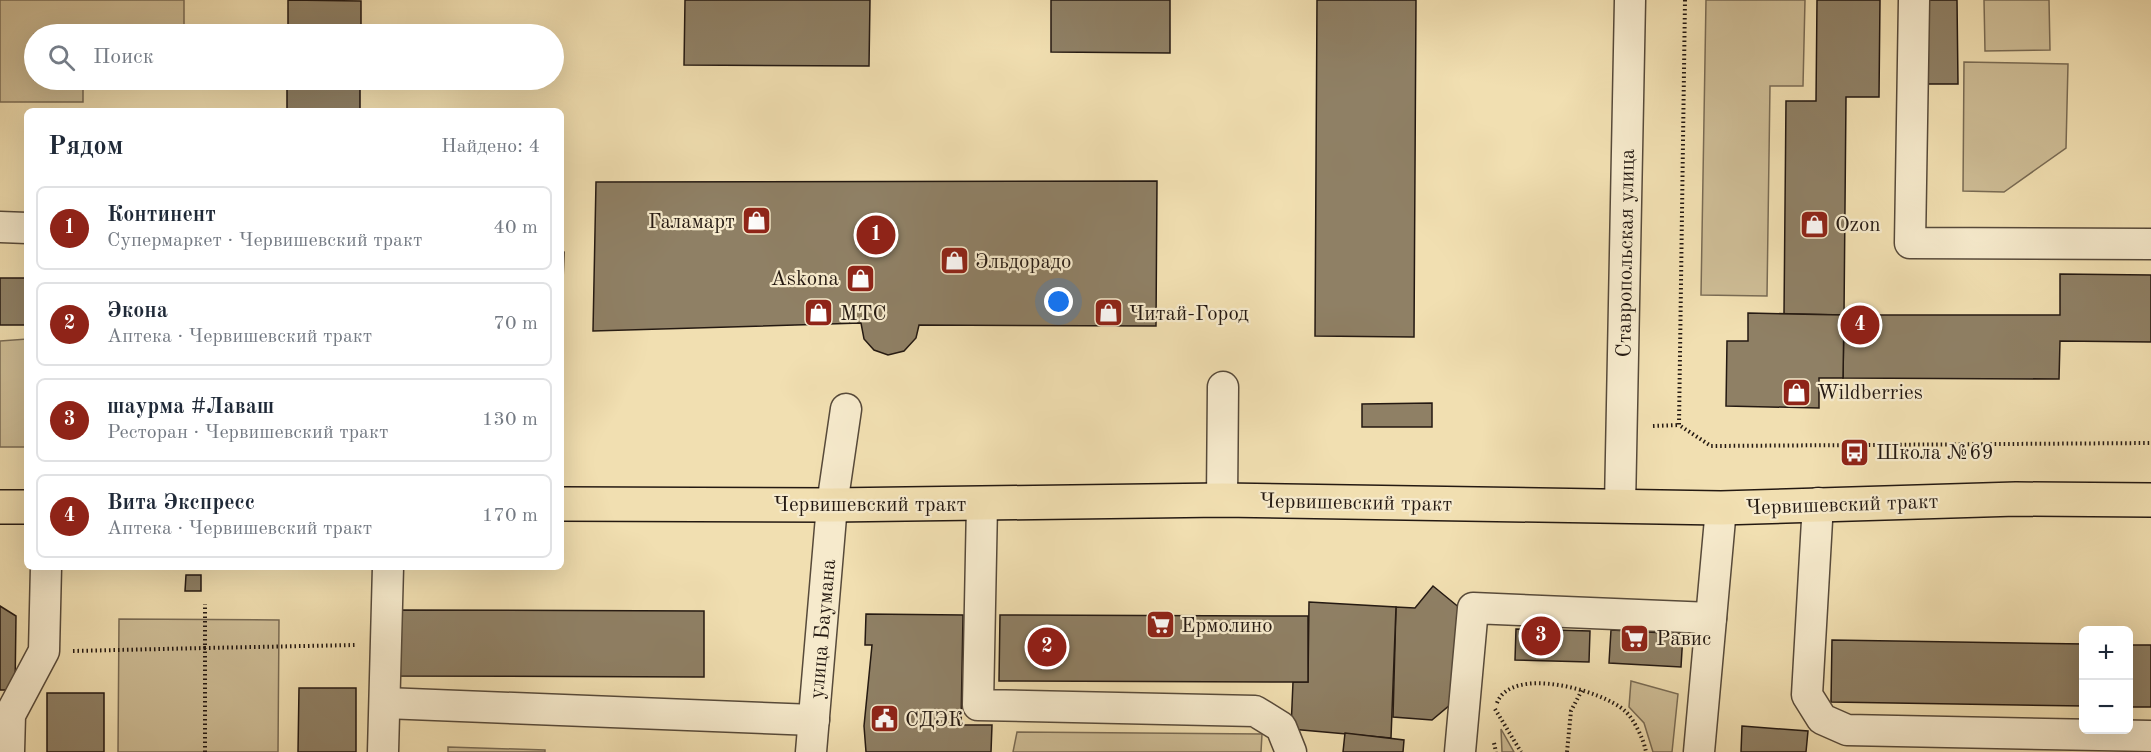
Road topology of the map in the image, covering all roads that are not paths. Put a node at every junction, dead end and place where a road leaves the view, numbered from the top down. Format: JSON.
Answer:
{"nodes":[{"id":1,"x":1630,"y":0,"type":"edge"},
{"id":2,"x":1914,"y":0,"type":"edge"},
{"id":3,"x":0,"y":227,"type":"edge"},
{"id":4,"x":24,"y":228,"type":"edge"},
{"id":5,"x":2151,"y":244,"type":"edge"},
{"id":6,"x":1223,"y":387,"type":"dead end"},
{"id":7,"x":846,"y":409,"type":"dead end"},
{"id":8,"x":1222,"y":500,"type":"junction"},
{"id":9,"x":2151,"y":500,"type":"edge"},
{"id":10,"x":1818,"y":503,"type":"junction"},
{"id":11,"x":564,"y":504,"type":"edge"},
{"id":12,"x":982,"y":504,"type":"junction"},
{"id":13,"x":832,"y":505,"type":"junction"},
{"id":14,"x":1620,"y":506,"type":"junction"},
{"id":15,"x":0,"y":507,"type":"edge"},
{"id":16,"x":24,"y":507,"type":"edge"},
{"id":17,"x":1721,"y":508,"type":"junction"},
{"id":18,"x":46,"y":570,"type":"edge"},
{"id":19,"x":388,"y":570,"type":"edge"},
{"id":20,"x":1711,"y":618,"type":"junction"},
{"id":21,"x":385,"y":703,"type":"junction"},
{"id":22,"x":5,"y":714,"type":"edge"},
{"id":23,"x":814,"y":720,"type":"junction"},
{"id":24,"x":2151,"y":736,"type":"edge"},
{"id":25,"x":1846,"y":741,"type":"edge"},
{"id":26,"x":9,"y":752,"type":"edge"},
{"id":27,"x":383,"y":752,"type":"edge"},
{"id":28,"x":811,"y":752,"type":"edge"},
{"id":29,"x":1291,"y":752,"type":"edge"},
{"id":30,"x":1460,"y":752,"type":"edge"},
{"id":31,"x":1700,"y":752,"type":"edge"}],
"edges":[{"from":1,"to":14,"type":"street","name":"Ставропольская улица"},
{"from":2,"to":5,"type":"street"},
{"from":3,"to":4,"type":"street"},
{"from":6,"to":8,"type":"street"},
{"from":7,"to":13,"type":"street","name":"улица Баумана"},
{"from":8,"to":12,"type":"main road","name":"Червишевский тракт"},
{"from":8,"to":14,"type":"main road","name":"Червишевский тракт"},
{"from":9,"to":10,"type":"main road","name":"Червишевский тракт"},
{"from":10,"to":17,"type":"main road","name":"Червишевский тракт"},
{"from":10,"to":25,"type":"street"},
{"from":11,"to":13,"type":"main road","name":"Червишевский тракт"},
{"from":12,"to":13,"type":"main road","name":"Червишевский тракт"},
{"from":12,"to":29,"type":"street"},
{"from":13,"to":23,"type":"street","name":"улица Баумана"},
{"from":14,"to":17,"type":"main road","name":"Червишевский тракт"},
{"from":15,"to":16,"type":"main road"},
{"from":17,"to":20,"type":"street"},
{"from":18,"to":22,"type":"street"},
{"from":19,"to":21,"type":"street"},
{"from":20,"to":30,"type":"street"},
{"from":20,"to":31,"type":"street"},
{"from":21,"to":23,"type":"street"},
{"from":21,"to":27,"type":"street"},
{"from":22,"to":26,"type":"street"},
{"from":23,"to":28,"type":"street","name":"улица Баумана"},
{"from":24,"to":25,"type":"street"}]}
